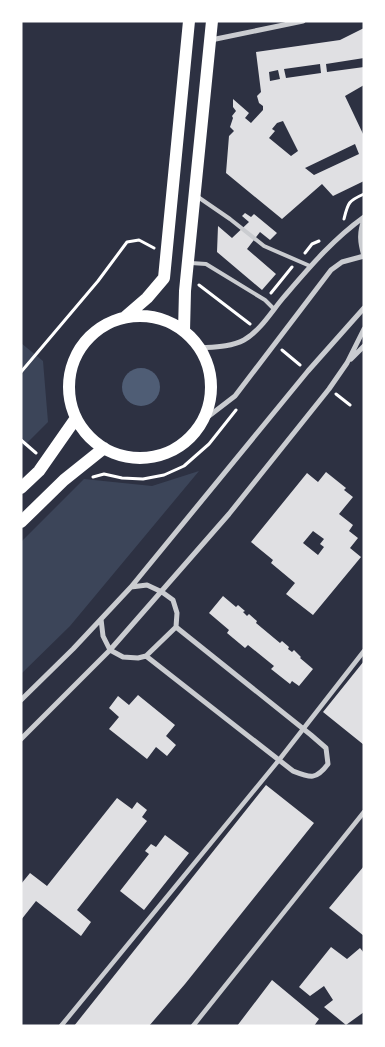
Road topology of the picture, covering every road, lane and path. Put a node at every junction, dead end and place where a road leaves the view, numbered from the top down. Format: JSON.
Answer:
{"nodes":[{"id":1,"x":190,"y":21,"type":"edge"},
{"id":2,"x":212,"y":21,"type":"edge"},
{"id":3,"x":303,"y":21,"type":"edge"},
{"id":4,"x":210,"y":40,"type":"junction"},
{"id":5,"x":364,"y":194,"type":"edge"},
{"id":6,"x":195,"y":195,"type":"junction"},
{"id":7,"x":364,"y":219,"type":"edge"},
{"id":8,"x":339,"y":224,"type":"dead end"},
{"id":9,"x":322,"y":239,"type":"dead end"},
{"id":10,"x":166,"y":256,"type":"junction"},
{"id":11,"x":364,"y":256,"type":"edge"},
{"id":12,"x":298,"y":261,"type":"junction"},
{"id":13,"x":310,"y":266,"type":"junction"},
{"id":14,"x":188,"y":270,"type":"junction"},
{"id":15,"x":265,"y":300,"type":"junction"},
{"id":16,"x":364,"y":308,"type":"edge"},
{"id":17,"x":274,"y":309,"type":"junction"},
{"id":18,"x":125,"y":318,"type":"junction"},
{"id":19,"x":257,"y":329,"type":"junction"},
{"id":20,"x":364,"y":329,"type":"edge"},
{"id":21,"x":184,"y":331,"type":"junction"},
{"id":22,"x":278,"y":338,"type":"junction"},
{"id":23,"x":274,"y":343,"type":"junction"},
{"id":24,"x":364,"y":346,"type":"edge"},
{"id":25,"x":200,"y":348,"type":"junction"},
{"id":26,"x":283,"y":351,"type":"junction"},
{"id":27,"x":347,"y":363,"type":"junction"},
{"id":28,"x":308,"y":371,"type":"junction"},
{"id":29,"x":21,"y":372,"type":"edge"},
{"id":30,"x":329,"y":389,"type":"junction"},
{"id":31,"x":240,"y":405,"type":"dead end"},
{"id":32,"x":350,"y":405,"type":"dead end"},
{"id":33,"x":76,"y":418,"type":"junction"},
{"id":34,"x":205,"y":419,"type":"junction"},
{"id":35,"x":104,"y":448,"type":"junction"},
{"id":36,"x":92,"y":477,"type":"dead end"},
{"id":37,"x":21,"y":488,"type":"edge"},
{"id":38,"x":21,"y":522,"type":"edge"},
{"id":39,"x":131,"y":587,"type":"junction"},
{"id":40,"x":162,"y":592,"type":"junction"},
{"id":41,"x":101,"y":619,"type":"junction"},
{"id":42,"x":176,"y":627,"type":"junction"},
{"id":43,"x":110,"y":650,"type":"junction"},
{"id":44,"x":364,"y":651,"type":"edge"},
{"id":45,"x":146,"y":656,"type":"junction"},
{"id":46,"x":21,"y":700,"type":"edge"},
{"id":47,"x":304,"y":728,"type":"junction"},
{"id":48,"x":21,"y":739,"type":"edge"},
{"id":49,"x":279,"y":760,"type":"junction"},
{"id":50,"x":364,"y":812,"type":"edge"},
{"id":51,"x":61,"y":1026,"type":"edge"},
{"id":52,"x":193,"y":1026,"type":"edge"}],
"edges":[{"from":1,"to":10,"type":"main road"},
{"from":2,"to":4,"type":"main road"},
{"from":3,"to":4,"type":"street"},
{"from":4,"to":6,"type":"main road"},
{"from":5,"to":8,"type":"path"},
{"from":6,"to":12,"type":"lane"},
{"from":6,"to":14,"type":"main road"},
{"from":7,"to":11,"type":"street"},
{"from":7,"to":13,"type":"street"},
{"from":9,"to":12,"type":"path"},
{"from":10,"to":18,"type":"main road"},
{"from":10,"to":29,"type":"path"},
{"from":11,"to":22,"type":"street"},
{"from":12,"to":13,"type":"lane"},
{"from":12,"to":15,"type":"path"},
{"from":13,"to":17,"type":"street"},
{"from":14,"to":15,"type":"lane"},
{"from":14,"to":19,"type":"path"},
{"from":14,"to":21,"type":"main road"},
{"from":15,"to":17,"type":"lane"},
{"from":16,"to":28,"type":"street"},
{"from":17,"to":19,"type":"street"},
{"from":18,"to":21,"type":"main road"},
{"from":18,"to":33,"type":"main road"},
{"from":19,"to":25,"type":"street"},
{"from":20,"to":27,"type":"street"},
{"from":21,"to":25,"type":"main road"},
{"from":22,"to":23,"type":"street"},
{"from":22,"to":26,"type":"path"},
{"from":23,"to":26,"type":"path"},
{"from":23,"to":34,"type":"street"},
{"from":24,"to":27,"type":"street"},
{"from":25,"to":34,"type":"main road"},
{"from":26,"to":28,"type":"path"},
{"from":27,"to":30,"type":"street"},
{"from":28,"to":39,"type":"street"},
{"from":30,"to":32,"type":"path"},
{"from":30,"to":40,"type":"street"},
{"from":31,"to":36,"type":"path"},
{"from":33,"to":35,"type":"main road"},
{"from":33,"to":37,"type":"main road"},
{"from":34,"to":35,"type":"main road"},
{"from":35,"to":38,"type":"main road"},
{"from":39,"to":40,"type":"street"},
{"from":39,"to":41,"type":"street"},
{"from":40,"to":42,"type":"street"},
{"from":40,"to":43,"type":"street"},
{"from":41,"to":43,"type":"street"},
{"from":41,"to":46,"type":"street"},
{"from":42,"to":45,"type":"street"},
{"from":42,"to":47,"type":"street"},
{"from":43,"to":45,"type":"street"},
{"from":43,"to":48,"type":"street"},
{"from":44,"to":47,"type":"street"},
{"from":45,"to":49,"type":"street"},
{"from":47,"to":49,"type":"street"},
{"from":47,"to":49,"type":"street"},
{"from":49,"to":51,"type":"street"},
{"from":50,"to":52,"type":"street"}]}
